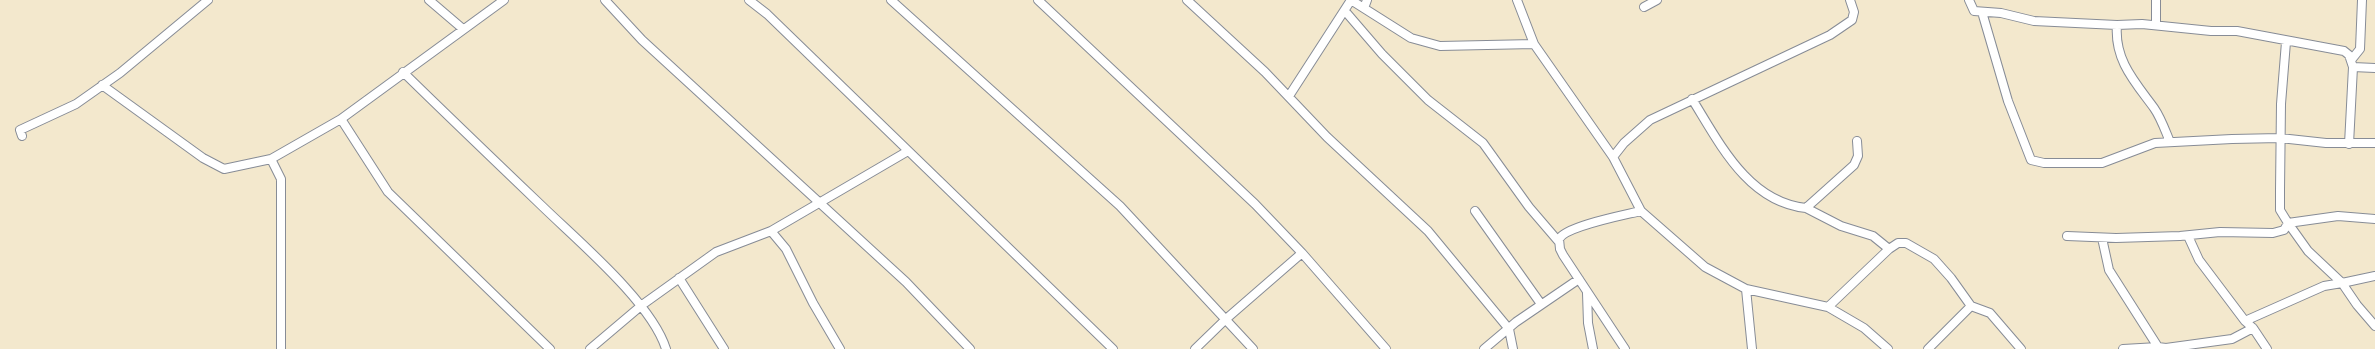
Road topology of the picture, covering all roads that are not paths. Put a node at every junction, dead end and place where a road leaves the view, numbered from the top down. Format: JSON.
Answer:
{"nodes":[{"id":1,"x":208,"y":0,"type":"edge"},
{"id":2,"x":429,"y":0,"type":"edge"},
{"id":3,"x":504,"y":0,"type":"edge"},
{"id":4,"x":605,"y":0,"type":"edge"},
{"id":5,"x":749,"y":0,"type":"edge"},
{"id":6,"x":891,"y":0,"type":"edge"},
{"id":7,"x":1038,"y":0,"type":"edge"},
{"id":8,"x":1187,"y":0,"type":"edge"},
{"id":9,"x":1516,"y":0,"type":"edge"},
{"id":10,"x":1657,"y":0,"type":"edge"},
{"id":11,"x":1850,"y":0,"type":"edge"},
{"id":12,"x":1970,"y":0,"type":"edge"},
{"id":13,"x":2156,"y":0,"type":"edge"},
{"id":14,"x":2362,"y":0,"type":"edge"},
{"id":15,"x":1366,"y":4,"type":"edge"},
{"id":16,"x":1644,"y":7,"type":"dead end"},
{"id":17,"x":1345,"y":11,"type":"junction"},
{"id":18,"x":1982,"y":12,"type":"junction"},
{"id":19,"x":2156,"y":24,"type":"junction"},
{"id":20,"x":2117,"y":25,"type":"junction"},
{"id":21,"x":463,"y":28,"type":"junction"},
{"id":22,"x":2286,"y":42,"type":"junction"},
{"id":23,"x":1534,"y":44,"type":"junction"},
{"id":24,"x":2352,"y":63,"type":"junction"},
{"id":25,"x":2375,"y":68,"type":"edge"},
{"id":26,"x":403,"y":72,"type":"junction"},
{"id":27,"x":102,"y":85,"type":"junction"},
{"id":28,"x":1289,"y":96,"type":"junction"},
{"id":29,"x":1692,"y":99,"type":"junction"},
{"id":30,"x":340,"y":119,"type":"junction"},
{"id":31,"x":22,"y":136,"type":"dead end"},
{"id":32,"x":2280,"y":138,"type":"junction"},
{"id":33,"x":1857,"y":141,"type":"dead end"},
{"id":34,"x":2170,"y":142,"type":"junction"},
{"id":35,"x":2375,"y":143,"type":"edge"},
{"id":36,"x":2349,"y":144,"type":"junction"},
{"id":37,"x":908,"y":151,"type":"junction"},
{"id":38,"x":1613,"y":157,"type":"junction"},
{"id":39,"x":272,"y":160,"type":"junction"},
{"id":40,"x":821,"y":204,"type":"junction"},
{"id":41,"x":1806,"y":208,"type":"junction"},
{"id":42,"x":1475,"y":211,"type":"dead end"},
{"id":43,"x":1641,"y":211,"type":"junction"},
{"id":44,"x":2375,"y":219,"type":"edge"},
{"id":45,"x":2288,"y":223,"type":"junction"},
{"id":46,"x":771,"y":231,"type":"junction"},
{"id":47,"x":2066,"y":236,"type":"dead end"},
{"id":48,"x":2188,"y":236,"type":"junction"},
{"id":49,"x":2102,"y":238,"type":"junction"},
{"id":50,"x":1559,"y":242,"type":"junction"},
{"id":51,"x":1888,"y":249,"type":"junction"},
{"id":52,"x":1302,"y":253,"type":"junction"},
{"id":53,"x":2375,"y":276,"type":"edge"},
{"id":54,"x":679,"y":278,"type":"junction"},
{"id":55,"x":1579,"y":279,"type":"junction"},
{"id":56,"x":2342,"y":283,"type":"junction"},
{"id":57,"x":1746,"y":289,"type":"junction"},
{"id":58,"x":1587,"y":292,"type":"junction"},
{"id":59,"x":1541,"y":304,"type":"junction"},
{"id":60,"x":642,"y":305,"type":"junction"},
{"id":61,"x":1971,"y":306,"type":"junction"},
{"id":62,"x":1828,"y":307,"type":"junction"},
{"id":63,"x":1226,"y":319,"type":"junction"},
{"id":64,"x":2245,"y":321,"type":"junction"},
{"id":65,"x":2375,"y":326,"type":"edge"},
{"id":66,"x":2253,"y":328,"type":"junction"},
{"id":67,"x":1509,"y":329,"type":"junction"},
{"id":68,"x":2158,"y":347,"type":"junction"},
{"id":69,"x":281,"y":349,"type":"edge"},
{"id":70,"x":550,"y":349,"type":"edge"},
{"id":71,"x":590,"y":349,"type":"edge"},
{"id":72,"x":666,"y":349,"type":"edge"},
{"id":73,"x":724,"y":349,"type":"edge"},
{"id":74,"x":840,"y":349,"type":"edge"},
{"id":75,"x":970,"y":349,"type":"edge"},
{"id":76,"x":1113,"y":349,"type":"edge"},
{"id":77,"x":1195,"y":349,"type":"edge"},
{"id":78,"x":1253,"y":349,"type":"edge"},
{"id":79,"x":1386,"y":349,"type":"edge"},
{"id":80,"x":1484,"y":349,"type":"edge"},
{"id":81,"x":1513,"y":349,"type":"edge"},
{"id":82,"x":1593,"y":349,"type":"edge"},
{"id":83,"x":1625,"y":349,"type":"edge"},
{"id":84,"x":1752,"y":349,"type":"edge"},
{"id":85,"x":1888,"y":349,"type":"edge"},
{"id":86,"x":1928,"y":349,"type":"edge"},
{"id":87,"x":2021,"y":349,"type":"edge"},
{"id":88,"x":2123,"y":349,"type":"edge"},
{"id":89,"x":2267,"y":349,"type":"edge"}],
"edges":[{"from":1,"to":27,"type":"street"},
{"from":2,"to":21,"type":"street"},
{"from":3,"to":21,"type":"street"},
{"from":4,"to":40,"type":"street"},
{"from":5,"to":37,"type":"street"},
{"from":6,"to":63,"type":"street"},
{"from":7,"to":52,"type":"street"},
{"from":8,"to":28,"type":"street"},
{"from":9,"to":23,"type":"street"},
{"from":10,"to":16,"type":"street"},
{"from":11,"to":29,"type":"street"},
{"from":12,"to":18,"type":"street"},
{"from":13,"to":19,"type":"street"},
{"from":14,"to":24,"type":"street"},
{"from":15,"to":17,"type":"street"},
{"from":15,"to":23,"type":"street"},
{"from":17,"to":28,"type":"street"},
{"from":17,"to":50,"type":"street"},
{"from":18,"to":20,"type":"street"},
{"from":18,"to":34,"type":"street"},
{"from":19,"to":20,"type":"street"},
{"from":19,"to":22,"type":"street"},
{"from":20,"to":34,"type":"street"},
{"from":21,"to":26,"type":"street"},
{"from":22,"to":24,"type":"street"},
{"from":22,"to":32,"type":"street"},
{"from":23,"to":38,"type":"street"},
{"from":24,"to":25,"type":"street"},
{"from":24,"to":36,"type":"street"},
{"from":26,"to":30,"type":"street"},
{"from":26,"to":60,"type":"street"},
{"from":27,"to":31,"type":"street"},
{"from":27,"to":39,"type":"street"},
{"from":28,"to":67,"type":"street"},
{"from":29,"to":38,"type":"street"},
{"from":29,"to":41,"type":"street"},
{"from":30,"to":39,"type":"street"},
{"from":30,"to":70,"type":"street"},
{"from":32,"to":34,"type":"street"},
{"from":32,"to":36,"type":"street"},
{"from":32,"to":45,"type":"street"},
{"from":33,"to":41,"type":"street"},
{"from":35,"to":36,"type":"street"},
{"from":37,"to":40,"type":"street"},
{"from":37,"to":76,"type":"street"},
{"from":38,"to":43,"type":"street"},
{"from":39,"to":69,"type":"street"},
{"from":40,"to":46,"type":"street"},
{"from":40,"to":75,"type":"street"},
{"from":41,"to":51,"type":"street"},
{"from":42,"to":59,"type":"street"},
{"from":43,"to":50,"type":"street"},
{"from":43,"to":57,"type":"street"},
{"from":44,"to":45,"type":"street"},
{"from":45,"to":48,"type":"street"},
{"from":45,"to":56,"type":"street"},
{"from":46,"to":54,"type":"street"},
{"from":46,"to":74,"type":"street"},
{"from":47,"to":49,"type":"street"},
{"from":48,"to":49,"type":"street"},
{"from":48,"to":64,"type":"street"},
{"from":49,"to":68,"type":"street"},
{"from":50,"to":55,"type":"street"},
{"from":51,"to":61,"type":"street"},
{"from":51,"to":62,"type":"street"},
{"from":52,"to":63,"type":"street"},
{"from":52,"to":79,"type":"street"},
{"from":53,"to":56,"type":"street"},
{"from":54,"to":60,"type":"street"},
{"from":54,"to":73,"type":"street"},
{"from":55,"to":58,"type":"street"},
{"from":55,"to":59,"type":"street"},
{"from":56,"to":64,"type":"street"},
{"from":56,"to":65,"type":"street"},
{"from":57,"to":62,"type":"street"},
{"from":57,"to":84,"type":"street"},
{"from":58,"to":82,"type":"street"},
{"from":58,"to":83,"type":"street"},
{"from":59,"to":67,"type":"street"},
{"from":60,"to":71,"type":"street"},
{"from":60,"to":72,"type":"street"},
{"from":61,"to":86,"type":"street"},
{"from":61,"to":87,"type":"street"},
{"from":62,"to":85,"type":"street"},
{"from":63,"to":77,"type":"street"},
{"from":63,"to":78,"type":"street"},
{"from":64,"to":66,"type":"street"},
{"from":66,"to":68,"type":"street"},
{"from":66,"to":89,"type":"street"},
{"from":67,"to":80,"type":"street"},
{"from":67,"to":81,"type":"street"},
{"from":68,"to":88,"type":"street"}]}
